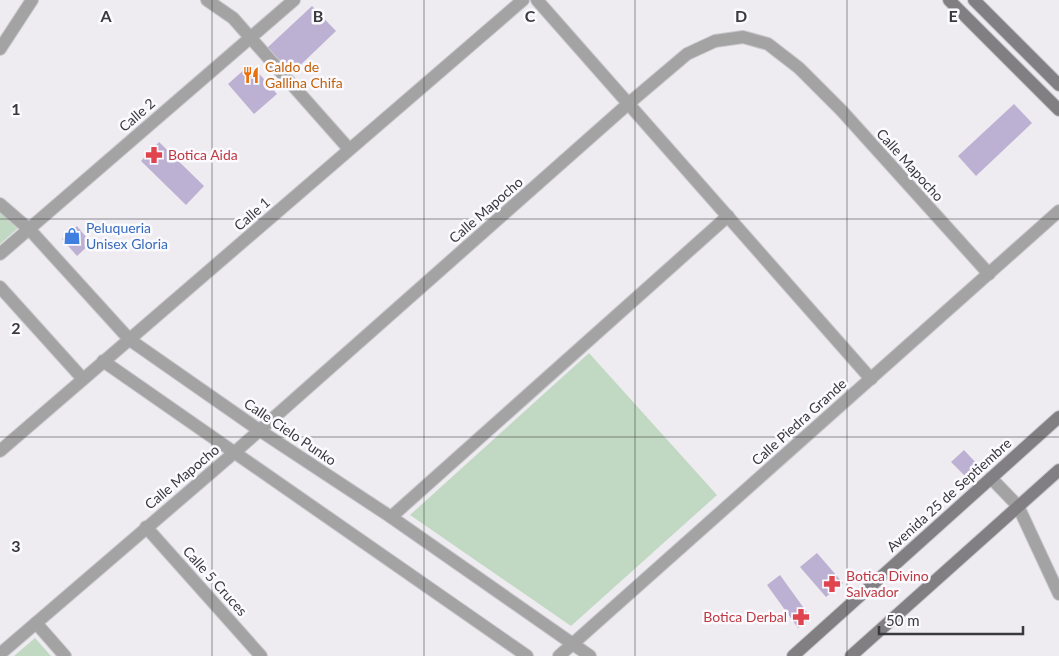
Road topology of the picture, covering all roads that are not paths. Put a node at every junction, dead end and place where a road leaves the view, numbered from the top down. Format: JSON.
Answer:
{"nodes":[{"id":1,"x":32,"y":0,"type":"edge"},
{"id":2,"x":207,"y":0,"type":"edge"},
{"id":3,"x":294,"y":0,"type":"edge"},
{"id":4,"x":523,"y":0,"type":"edge"},
{"id":5,"x":537,"y":0,"type":"edge"},
{"id":6,"x":949,"y":0,"type":"edge"},
{"id":7,"x":974,"y":0,"type":"edge"},
{"id":8,"x":250,"y":37,"type":"junction"},
{"id":9,"x":0,"y":49,"type":"edge"},
{"id":10,"x":1059,"y":85,"type":"edge"},
{"id":11,"x":628,"y":104,"type":"junction"},
{"id":12,"x":1059,"y":110,"type":"edge"},
{"id":13,"x":349,"y":149,"type":"junction"},
{"id":14,"x":0,"y":204,"type":"edge"},
{"id":15,"x":1059,"y":212,"type":"edge"},
{"id":16,"x":728,"y":216,"type":"junction"},
{"id":17,"x":30,"y":230,"type":"junction"},
{"id":18,"x":0,"y":254,"type":"edge"},
{"id":19,"x":989,"y":274,"type":"junction"},
{"id":20,"x":0,"y":287,"type":"edge"},
{"id":21,"x":130,"y":340,"type":"junction"},
{"id":22,"x":103,"y":361,"type":"junction"},
{"id":23,"x":871,"y":378,"type":"junction"},
{"id":24,"x":83,"y":379,"type":"junction"},
{"id":25,"x":1059,"y":417,"type":"edge"},
{"id":26,"x":259,"y":430,"type":"junction"},
{"id":27,"x":0,"y":451,"type":"edge"},
{"id":28,"x":235,"y":452,"type":"junction"},
{"id":29,"x":1059,"y":470,"type":"edge"},
{"id":30,"x":991,"y":478,"type":"junction"},
{"id":31,"x":1018,"y":506,"type":"junction"},
{"id":32,"x":391,"y":517,"type":"junction"},
{"id":33,"x":146,"y":527,"type":"junction"},
{"id":34,"x":1059,"y":594,"type":"edge"},
{"id":35,"x":36,"y":623,"type":"junction"},
{"id":36,"x":572,"y":644,"type":"junction"},
{"id":37,"x":0,"y":654,"type":"edge"},
{"id":38,"x":64,"y":656,"type":"edge"},
{"id":39,"x":261,"y":656,"type":"edge"},
{"id":40,"x":527,"y":656,"type":"edge"},
{"id":41,"x":559,"y":656,"type":"edge"},
{"id":42,"x":590,"y":656,"type":"edge"},
{"id":43,"x":793,"y":656,"type":"edge"},
{"id":44,"x":851,"y":656,"type":"edge"}],
"edges":[{"from":1,"to":9,"type":"street"},
{"from":2,"to":8,"type":"street"},
{"from":3,"to":8,"type":"street","name":"Calle 2"},
{"from":4,"to":13,"type":"street","name":"Calle 1"},
{"from":5,"to":11,"type":"street"},
{"from":6,"to":12,"type":"main road"},
{"from":7,"to":10,"type":"main road"},
{"from":8,"to":13,"type":"street"},
{"from":8,"to":17,"type":"street","name":"Calle 2"},
{"from":11,"to":16,"type":"street"},
{"from":11,"to":19,"type":"street","name":"Calle Mapocho"},
{"from":11,"to":26,"type":"street","name":"Calle Mapocho"},
{"from":13,"to":21,"type":"street","name":"Calle 1"},
{"from":14,"to":17,"type":"street","name":"Calle Cielo Punko"},
{"from":15,"to":19,"type":"street","name":"Calle Piedra Grande"},
{"from":16,"to":23,"type":"street"},
{"from":16,"to":32,"type":"street"},
{"from":17,"to":18,"type":"street","name":"Calle 2"},
{"from":17,"to":21,"type":"street","name":"Calle Cielo Punko"},
{"from":19,"to":23,"type":"street","name":"Calle Piedra Grande"},
{"from":20,"to":24,"type":"street"},
{"from":21,"to":22,"type":"street","name":"Calle 1"},
{"from":21,"to":26,"type":"street","name":"Calle Cielo Punko"},
{"from":22,"to":24,"type":"street","name":"Calle 1"},
{"from":22,"to":28,"type":"street"},
{"from":23,"to":36,"type":"street","name":"Calle Piedra Grande"},
{"from":24,"to":27,"type":"street","name":"Calle 1"},
{"from":25,"to":30,"type":"main road","name":"Avenida 25 de Septiembre"},
{"from":26,"to":28,"type":"street","name":"Calle Mapocho"},
{"from":26,"to":32,"type":"street","name":"Calle Cielo Punko"},
{"from":28,"to":33,"type":"street","name":"Calle Mapocho"},
{"from":28,"to":40,"type":"street"},
{"from":29,"to":31,"type":"main road"},
{"from":30,"to":31,"type":"street"},
{"from":30,"to":43,"type":"main road","name":"Avenida 25 de Septiembre"},
{"from":31,"to":34,"type":"street"},
{"from":31,"to":44,"type":"main road"},
{"from":32,"to":36,"type":"street","name":"Calle Cielo Punko"},
{"from":33,"to":35,"type":"street","name":"Calle Mapocho"},
{"from":33,"to":39,"type":"street","name":"Calle 5 Cruces"},
{"from":35,"to":37,"type":"street","name":"Calle Mapocho"},
{"from":35,"to":38,"type":"street"},
{"from":36,"to":41,"type":"street","name":"Calle Piedra Grande"},
{"from":36,"to":42,"type":"street","name":"Calle Cielo Punko"}]}
